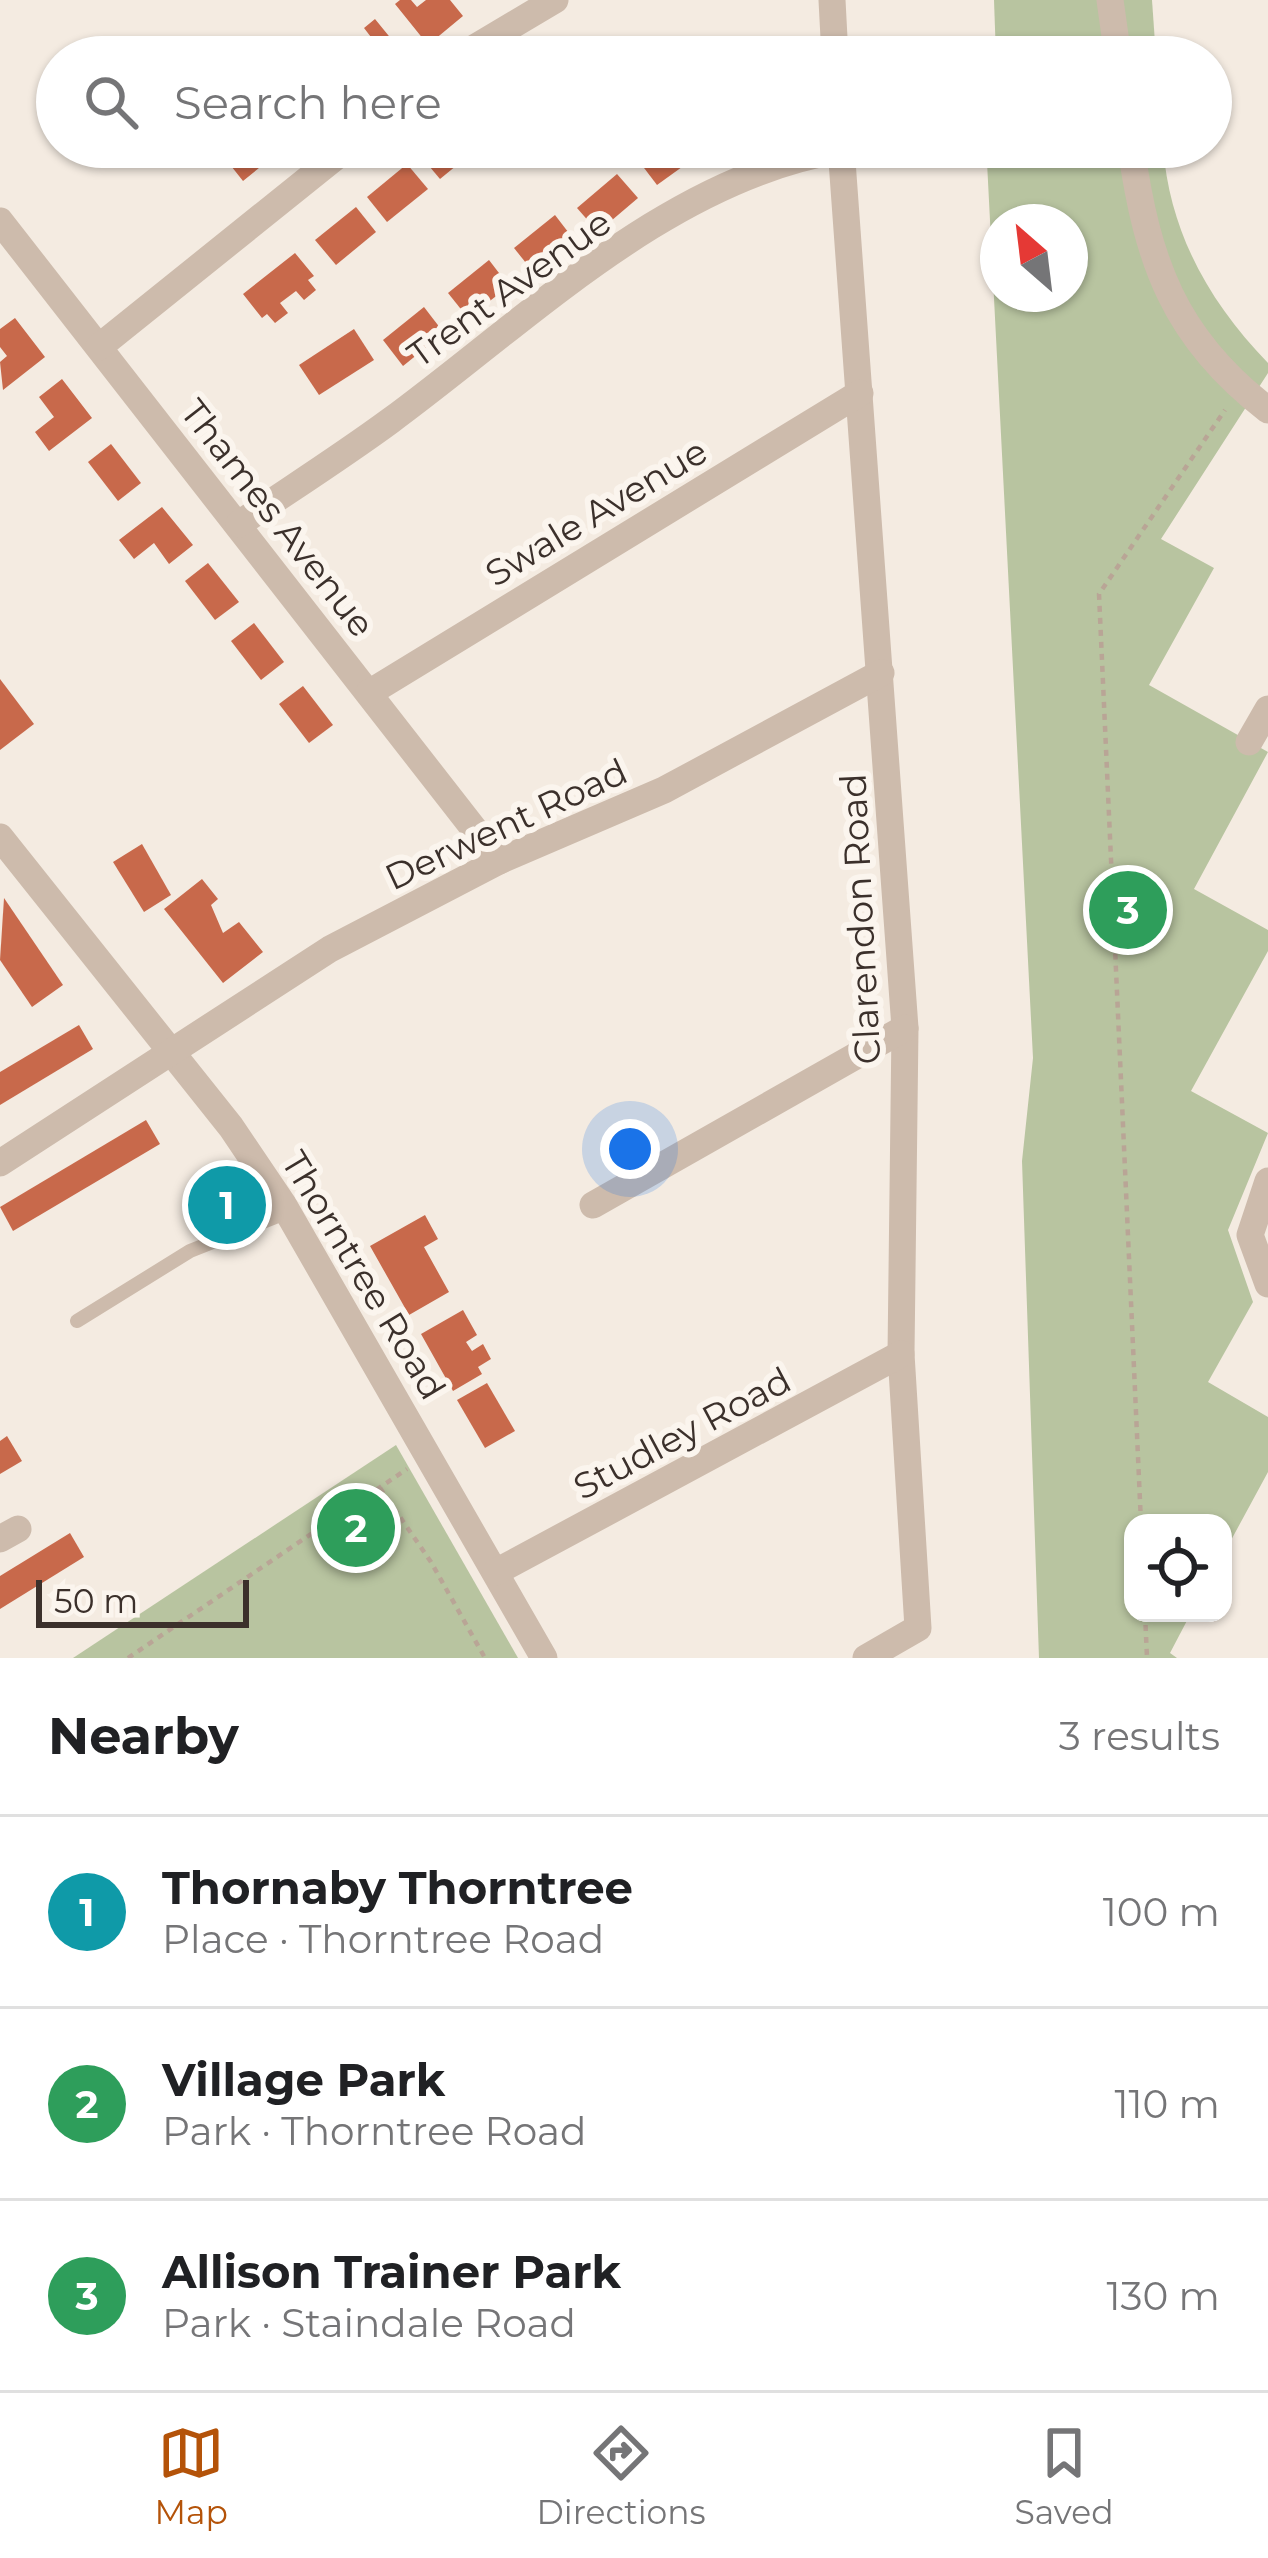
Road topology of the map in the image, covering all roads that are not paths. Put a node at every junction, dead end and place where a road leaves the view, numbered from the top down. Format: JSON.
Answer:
{"nodes":[{"id":1,"x":556,"y":0,"type":"edge"},
{"id":2,"x":832,"y":0,"type":"edge"},
{"id":3,"x":1110,"y":0,"type":"edge"},
{"id":4,"x":495,"y":36,"type":"edge"},
{"id":5,"x":834,"y":36,"type":"edge"},
{"id":6,"x":1115,"y":36,"type":"edge"},
{"id":7,"x":322,"y":168,"type":"edge"},
{"id":8,"x":771,"y":168,"type":"edge"},
{"id":9,"x":843,"y":168,"type":"edge"},
{"id":10,"x":1135,"y":168,"type":"edge"},
{"id":11,"x":0,"y":220,"type":"edge"},
{"id":12,"x":99,"y":347,"type":"junction"},
{"id":13,"x":860,"y":393,"type":"junction"},
{"id":14,"x":1268,"y":410,"type":"edge"},
{"id":15,"x":239,"y":524,"type":"junction"},
{"id":16,"x":881,"y":673,"type":"junction"},
{"id":17,"x":369,"y":693,"type":"junction"},
{"id":18,"x":1268,"y":710,"type":"edge"},
{"id":19,"x":1249,"y":742,"type":"dead end"},
{"id":20,"x":0,"y":837,"type":"edge"},
{"id":21,"x":499,"y":860,"type":"junction"},
{"id":22,"x":905,"y":1028,"type":"junction"},
{"id":23,"x":170,"y":1053,"type":"junction"},
{"id":24,"x":0,"y":1163,"type":"edge"},
{"id":25,"x":1268,"y":1181,"type":"edge"},
{"id":26,"x":593,"y":1205,"type":"dead end"},
{"id":27,"x":288,"y":1212,"type":"junction"},
{"id":28,"x":1268,"y":1284,"type":"edge"},
{"id":29,"x":77,"y":1322,"type":"dead end"},
{"id":30,"x":901,"y":1354,"type":"junction"},
{"id":31,"x":496,"y":1572,"type":"junction"},
{"id":32,"x":544,"y":1658,"type":"edge"},
{"id":33,"x":866,"y":1658,"type":"edge"}],
"edges":[{"from":1,"to":4,"type":"street"},
{"from":2,"to":5,"type":"street"},
{"from":3,"to":6,"type":"street"},
{"from":7,"to":12,"type":"street"},
{"from":8,"to":15,"type":"street","name":"Trent Avenue"},
{"from":9,"to":13,"type":"street","name":"Clarendon Road"},
{"from":10,"to":14,"type":"street"},
{"from":11,"to":12,"type":"street","name":"Thames Avenue"},
{"from":12,"to":15,"type":"street","name":"Thames Avenue"},
{"from":13,"to":16,"type":"street","name":"Clarendon Road"},
{"from":13,"to":17,"type":"street","name":"Swale Avenue"},
{"from":15,"to":17,"type":"street","name":"Thames Avenue"},
{"from":16,"to":21,"type":"street","name":"Derwent Road"},
{"from":16,"to":22,"type":"street","name":"Clarendon Road"},
{"from":17,"to":21,"type":"street","name":"Thames Avenue"},
{"from":18,"to":19,"type":"street"},
{"from":20,"to":23,"type":"street","name":"Thorntree Road"},
{"from":21,"to":23,"type":"street","name":"Derwent Road"},
{"from":22,"to":26,"type":"street"},
{"from":22,"to":30,"type":"street","name":"Clarendon Road"},
{"from":23,"to":24,"type":"street","name":"Derwent Road"},
{"from":23,"to":27,"type":"street","name":"Thorntree Road"},
{"from":25,"to":28,"type":"street"},
{"from":27,"to":29,"type":"lane"},
{"from":27,"to":31,"type":"street","name":"Thorntree Road"},
{"from":30,"to":31,"type":"street","name":"Studley Road"},
{"from":30,"to":33,"type":"street","name":"Clarendon Road"},
{"from":31,"to":32,"type":"street","name":"Thorntree Road"}]}
